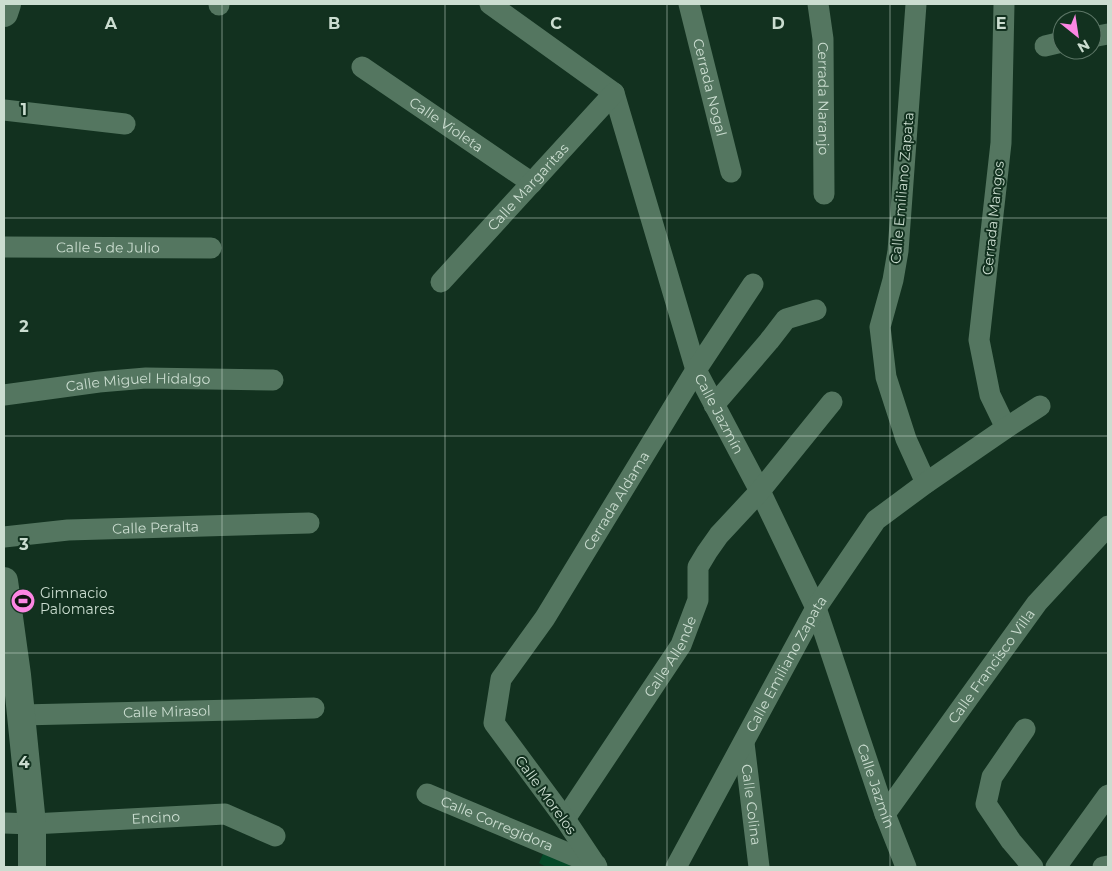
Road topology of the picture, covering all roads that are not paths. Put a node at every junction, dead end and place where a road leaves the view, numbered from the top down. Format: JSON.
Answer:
{"nodes":[{"id":1,"x":7,"y":4,"type":"edge"},
{"id":2,"x":490,"y":4,"type":"edge"},
{"id":3,"x":689,"y":4,"type":"edge"},
{"id":4,"x":818,"y":4,"type":"edge"},
{"id":5,"x":916,"y":4,"type":"edge"},
{"id":6,"x":1004,"y":4,"type":"edge"},
{"id":7,"x":4,"y":13,"type":"edge"},
{"id":8,"x":362,"y":67,"type":"dead end"},
{"id":9,"x":614,"y":93,"type":"junction"},
{"id":10,"x":4,"y":110,"type":"edge"},
{"id":11,"x":125,"y":124,"type":"dead end"},
{"id":12,"x":731,"y":172,"type":"dead end"},
{"id":13,"x":532,"y":183,"type":"junction"},
{"id":14,"x":824,"y":194,"type":"dead end"},
{"id":15,"x":4,"y":247,"type":"edge"},
{"id":16,"x":211,"y":248,"type":"dead end"},
{"id":17,"x":441,"y":282,"type":"dead end"},
{"id":18,"x":753,"y":284,"type":"dead end"},
{"id":19,"x":816,"y":310,"type":"dead end"},
{"id":20,"x":696,"y":370,"type":"junction"},
{"id":21,"x":273,"y":380,"type":"dead end"},
{"id":22,"x":4,"y":395,"type":"edge"},
{"id":23,"x":832,"y":402,"type":"dead end"},
{"id":24,"x":714,"y":405,"type":"junction"},
{"id":25,"x":1040,"y":406,"type":"dead end"},
{"id":26,"x":1006,"y":428,"type":"junction"},
{"id":27,"x":926,"y":483,"type":"junction"},
{"id":28,"x":760,"y":491,"type":"junction"},
{"id":29,"x":310,"y":522,"type":"dead end"},
{"id":30,"x":1108,"y":526,"type":"edge"},
{"id":31,"x":4,"y":537,"type":"edge"},
{"id":32,"x":4,"y":582,"type":"edge"},
{"id":33,"x":816,"y":608,"type":"junction"},
{"id":34,"x":10,"y":675,"type":"edge"},
{"id":35,"x":314,"y":708,"type":"dead end"},
{"id":36,"x":21,"y":715,"type":"junction"},
{"id":37,"x":494,"y":723,"type":"joint"},
{"id":38,"x":1025,"y":728,"type":"dead end"},
{"id":39,"x":744,"y":743,"type":"junction"},
{"id":40,"x":427,"y":794,"type":"dead end"},
{"id":41,"x":1108,"y":795,"type":"edge"},
{"id":42,"x":885,"y":814,"type":"junction"},
{"id":43,"x":565,"y":820,"type":"junction"},
{"id":44,"x":4,"y":823,"type":"edge"},
{"id":45,"x":32,"y":824,"type":"junction"},
{"id":46,"x":275,"y":836,"type":"dead end"},
{"id":47,"x":596,"y":866,"type":"edge"},
{"id":48,"x":1108,"y":866,"type":"edge"},
{"id":49,"x":32,"y":867,"type":"edge"},
{"id":50,"x":676,"y":867,"type":"edge"},
{"id":51,"x":759,"y":867,"type":"edge"},
{"id":52,"x":906,"y":867,"type":"edge"},
{"id":53,"x":1033,"y":867,"type":"edge"},
{"id":54,"x":1056,"y":867,"type":"edge"},
{"id":55,"x":1103,"y":867,"type":"edge"}],
"edges":[{"from":1,"to":7,"type":"street"},
{"from":2,"to":9,"type":"street"},
{"from":3,"to":12,"type":"street","name":"Cerrada Nogal"},
{"from":4,"to":14,"type":"street","name":"Cerrada Naranjo"},
{"from":5,"to":27,"type":"street","name":"Calle Emiliano Zapata"},
{"from":6,"to":26,"type":"street","name":"Cerrada Mangos"},
{"from":8,"to":13,"type":"street","name":"Calle Violeta"},
{"from":9,"to":13,"type":"street","name":"Calle Margaritas"},
{"from":9,"to":20,"type":"street","name":"Calle Jazmín"},
{"from":10,"to":11,"type":"street"},
{"from":13,"to":17,"type":"street","name":"Calle Margaritas"},
{"from":15,"to":16,"type":"street","name":"Calle 5 de Julio"},
{"from":18,"to":20,"type":"street","name":"Cerrada Aldama"},
{"from":19,"to":24,"type":"street"},
{"from":20,"to":24,"type":"street","name":"Calle Jazmín"},
{"from":20,"to":37,"type":"street","name":"Cerrada Aldama"},
{"from":21,"to":22,"type":"street","name":"Calle Miguel Hidalgo"},
{"from":23,"to":28,"type":"street","name":"Calle Allende"},
{"from":24,"to":28,"type":"street","name":"Calle Jazmín"},
{"from":25,"to":26,"type":"street","name":"Calle Emiliano Zapata"},
{"from":26,"to":27,"type":"street","name":"Calle Emiliano Zapata"},
{"from":27,"to":33,"type":"street","name":"Calle Emiliano Zapata"},
{"from":28,"to":33,"type":"street","name":"Calle Jazmín"},
{"from":28,"to":43,"type":"street","name":"Calle Allende"},
{"from":29,"to":31,"type":"street","name":"Calle Peralta"},
{"from":30,"to":42,"type":"street","name":"Calle Francisco Villa"},
{"from":32,"to":34,"type":"street"},
{"from":33,"to":39,"type":"street","name":"Calle Emiliano Zapata"},
{"from":33,"to":42,"type":"street","name":"Calle Jazmín"},
{"from":34,"to":36,"type":"street"},
{"from":35,"to":36,"type":"street","name":"Calle Mirasol"},
{"from":36,"to":45,"type":"street"},
{"from":37,"to":43,"type":"street","name":"Calle Morelos"},
{"from":38,"to":53,"type":"street"},
{"from":39,"to":50,"type":"street","name":"Calle Emiliano Zapata"},
{"from":39,"to":51,"type":"street","name":"Calle Colina"},
{"from":40,"to":47,"type":"street","name":"Calle Corregidora"},
{"from":41,"to":54,"type":"street"},
{"from":42,"to":52,"type":"street","name":"Calle Jazmín"},
{"from":43,"to":47,"type":"street","name":"Calle Morelos"},
{"from":44,"to":45,"type":"street","name":"Encino"},
{"from":45,"to":46,"type":"street","name":"Encino"},
{"from":45,"to":49,"type":"street"},
{"from":48,"to":55,"type":"street"}]}
